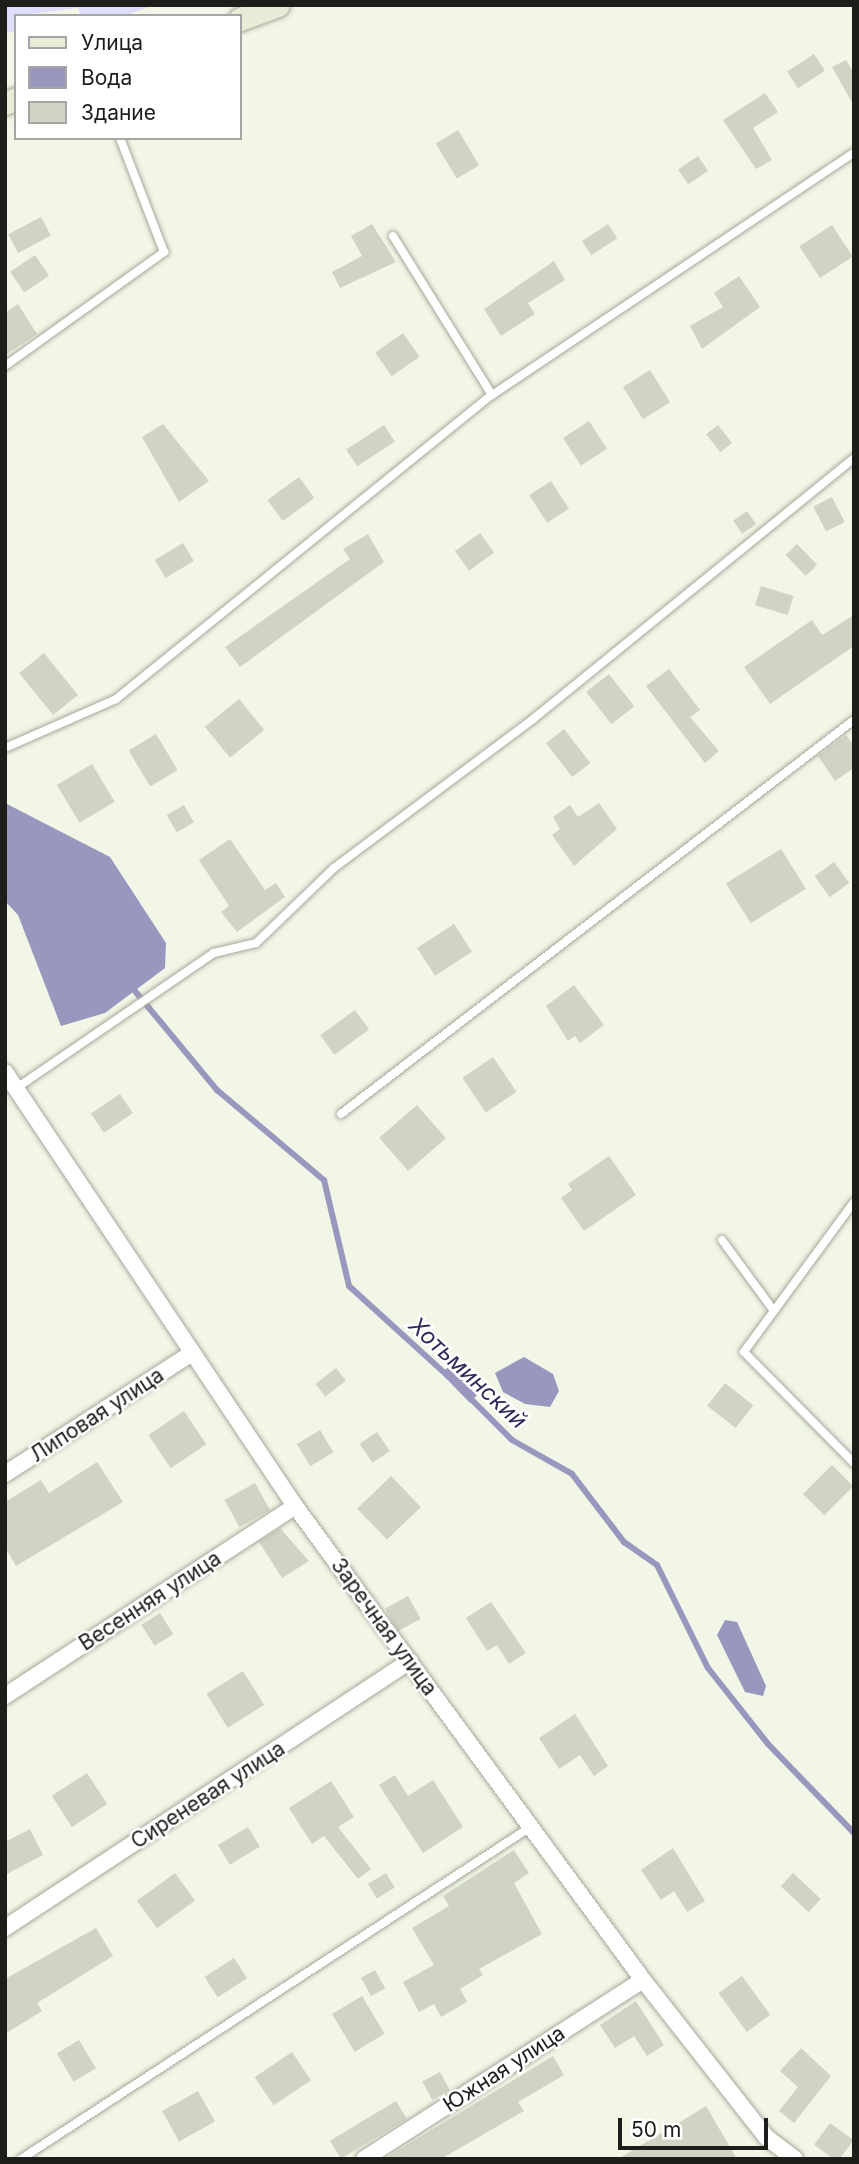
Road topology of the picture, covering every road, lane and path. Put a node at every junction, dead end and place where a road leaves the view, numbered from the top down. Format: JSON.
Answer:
{"nodes":[{"id":1,"x":278,"y":5,"type":"edge"},
{"id":2,"x":242,"y":18,"type":"edge"},
{"id":3,"x":121,"y":140,"type":"edge"},
{"id":4,"x":854,"y":153,"type":"edge"},
{"id":5,"x":393,"y":236,"type":"dead end"},
{"id":6,"x":5,"y":366,"type":"edge"},
{"id":7,"x":492,"y":395,"type":"junction"},
{"id":8,"x":854,"y":457,"type":"edge"},
{"id":9,"x":854,"y":720,"type":"edge"},
{"id":10,"x":5,"y":748,"type":"edge"},
{"id":11,"x":5,"y":1072,"type":"edge"},
{"id":12,"x":18,"y":1087,"type":"junction"},
{"id":13,"x":341,"y":1114,"type":"dead end"},
{"id":14,"x":854,"y":1202,"type":"edge"},
{"id":15,"x":722,"y":1240,"type":"dead end"},
{"id":16,"x":774,"y":1311,"type":"junction"},
{"id":17,"x":189,"y":1355,"type":"junction"},
{"id":18,"x":854,"y":1463,"type":"edge"},
{"id":19,"x":5,"y":1474,"type":"edge"},
{"id":20,"x":295,"y":1506,"type":"junction"},
{"id":21,"x":410,"y":1661,"type":"junction"},
{"id":22,"x":5,"y":1696,"type":"edge"},
{"id":23,"x":529,"y":1828,"type":"junction"},
{"id":24,"x":5,"y":1928,"type":"edge"},
{"id":25,"x":643,"y":1980,"type":"junction"},
{"id":26,"x":792,"y":2158,"type":"edge"},
{"id":27,"x":21,"y":2159,"type":"edge"},
{"id":28,"x":364,"y":2159,"type":"edge"}],
"edges":[{"from":1,"to":2,"type":"main road"},
{"from":3,"to":6,"type":"lane"},
{"from":4,"to":7,"type":"lane"},
{"from":5,"to":7,"type":"lane"},
{"from":7,"to":10,"type":"lane"},
{"from":8,"to":12,"type":"lane"},
{"from":9,"to":13,"type":"lane"},
{"from":11,"to":12,"type":"street","name":"Заречная улица"},
{"from":12,"to":17,"type":"street","name":"Заречная улица"},
{"from":14,"to":16,"type":"lane"},
{"from":15,"to":16,"type":"lane"},
{"from":16,"to":18,"type":"lane"},
{"from":17,"to":19,"type":"street","name":"Липовая улица"},
{"from":17,"to":20,"type":"street","name":"Заречная улица"},
{"from":20,"to":21,"type":"street","name":"Заречная улица"},
{"from":20,"to":22,"type":"street","name":"Весенняя улица"},
{"from":21,"to":23,"type":"street","name":"Заречная улица"},
{"from":21,"to":24,"type":"street","name":"Сиреневая улица"},
{"from":23,"to":25,"type":"street","name":"Заречная улица"},
{"from":23,"to":27,"type":"lane"},
{"from":25,"to":26,"type":"street","name":"Заречная улица"},
{"from":25,"to":28,"type":"street","name":"Южная улица"}]}
